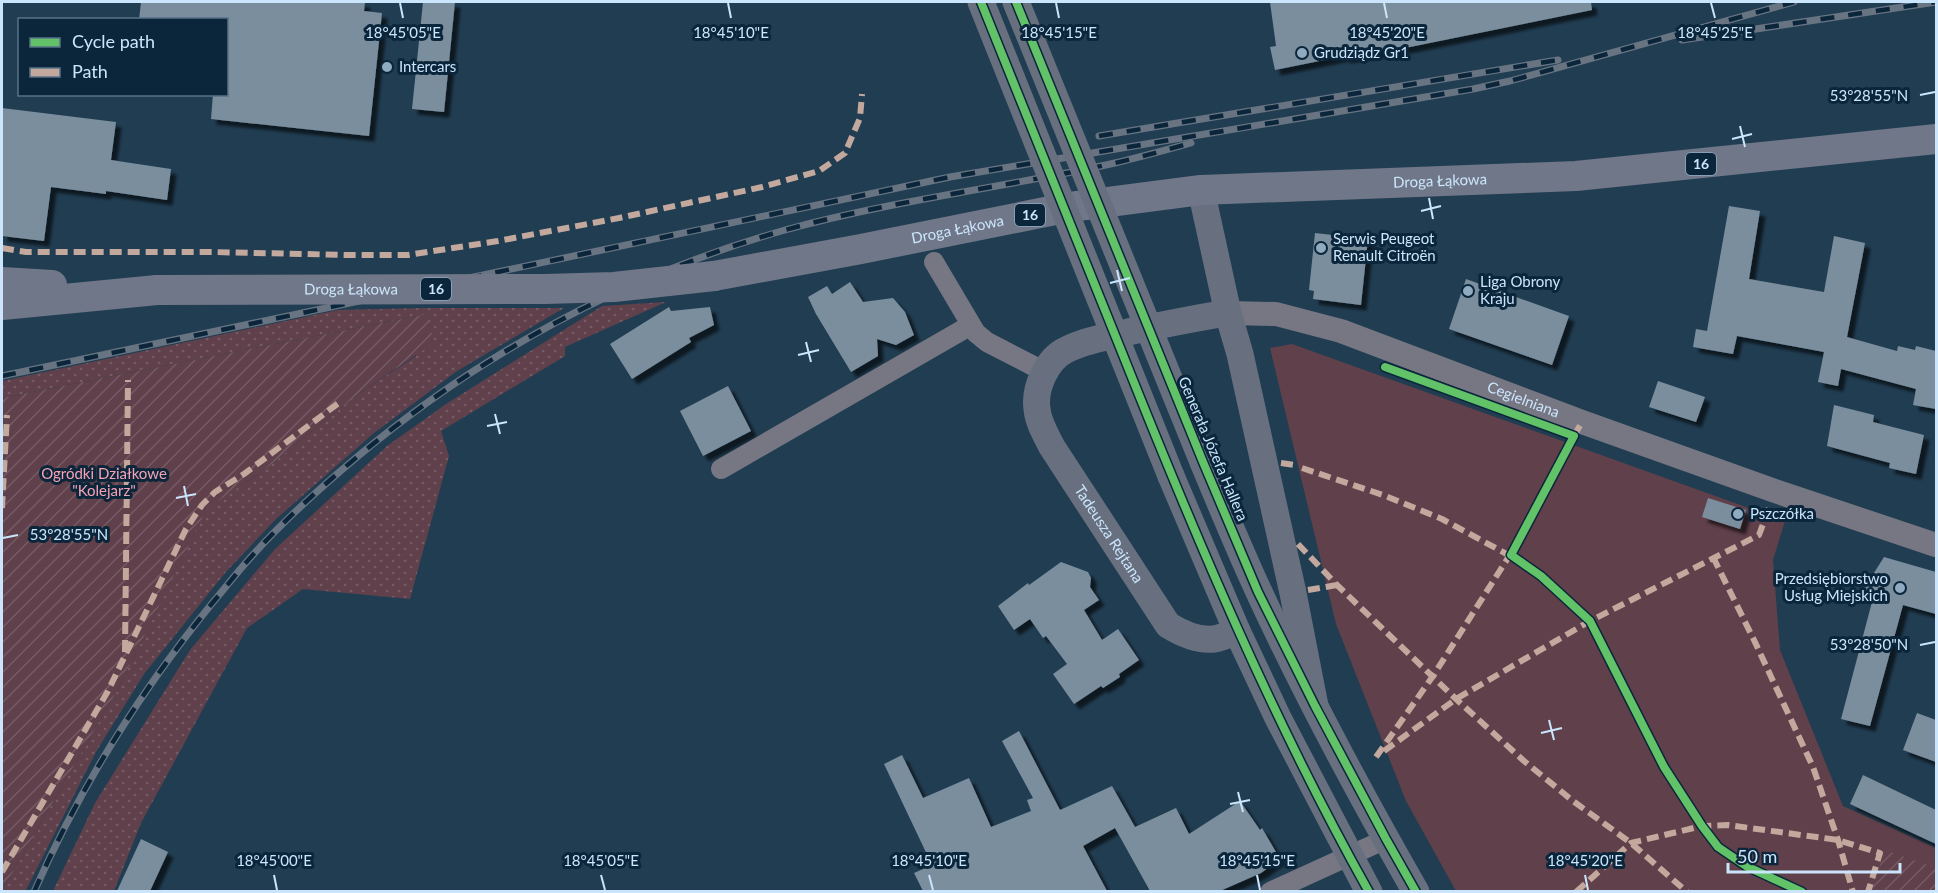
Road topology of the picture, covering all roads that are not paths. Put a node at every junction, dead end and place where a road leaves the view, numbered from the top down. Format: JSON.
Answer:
{"nodes":[{"id":1,"x":981,"y":2,"type":"edge"},
{"id":2,"x":1016,"y":2,"type":"edge"},
{"id":3,"x":1936,"y":139,"type":"edge"},
{"id":4,"x":1201,"y":190,"type":"junction"},
{"id":5,"x":934,"y":262,"type":"dead end"},
{"id":6,"x":2,"y":282,"type":"edge"},
{"id":7,"x":157,"y":290,"type":"junction"},
{"id":8,"x":2,"y":305,"type":"edge"},
{"id":9,"x":1228,"y":313,"type":"junction"},
{"id":10,"x":971,"y":325,"type":"junction"},
{"id":11,"x":1045,"y":372,"type":"junction"},
{"id":12,"x":722,"y":469,"type":"dead end"},
{"id":13,"x":1936,"y":545,"type":"edge"},
{"id":14,"x":1237,"y":631,"type":"junction"},
{"id":15,"x":1315,"y":706,"type":"junction"},
{"id":16,"x":1386,"y":839,"type":"junction"},
{"id":17,"x":1349,"y":856,"type":"junction"},
{"id":18,"x":1270,"y":891,"type":"edge"},
{"id":19,"x":1369,"y":891,"type":"edge"},
{"id":20,"x":1416,"y":891,"type":"edge"}],
"edges":[{"from":1,"to":14,"type":"main road","bridge":true},
{"from":2,"to":15,"type":"main road","name":"Generała Józefa Hallera","bridge":true},
{"from":3,"to":4,"type":"main road","name":"Droga Łąkowa","number":"16"},
{"from":4,"to":7,"type":"main road","name":"Droga Łąkowa","number":"16","bridge":true},
{"from":4,"to":9,"type":"main road"},
{"from":5,"to":10,"type":"street"},
{"from":6,"to":7,"type":"main road","name":"Droga Łąkowa","number":"16"},
{"from":7,"to":8,"type":"main road","name":"Droga Łąkowa","number":"16"},
{"from":9,"to":11,"type":"main road","name":"Tadeusza Rejtana"},
{"from":9,"to":13,"type":"street","name":"Cegielniana"},
{"from":9,"to":15,"type":"main road"},
{"from":10,"to":11,"type":"street"},
{"from":10,"to":12,"type":"street"},
{"from":11,"to":14,"type":"main road","name":"Tadeusza Rejtana"},
{"from":14,"to":17,"type":"main road"},
{"from":15,"to":16,"type":"main road","name":"Generała Józefa Hallera"},
{"from":16,"to":17,"type":"street"},
{"from":16,"to":20,"type":"main road","name":"Generała Józefa Hallera"},
{"from":17,"to":18,"type":"street"},
{"from":17,"to":19,"type":"main road"}]}
